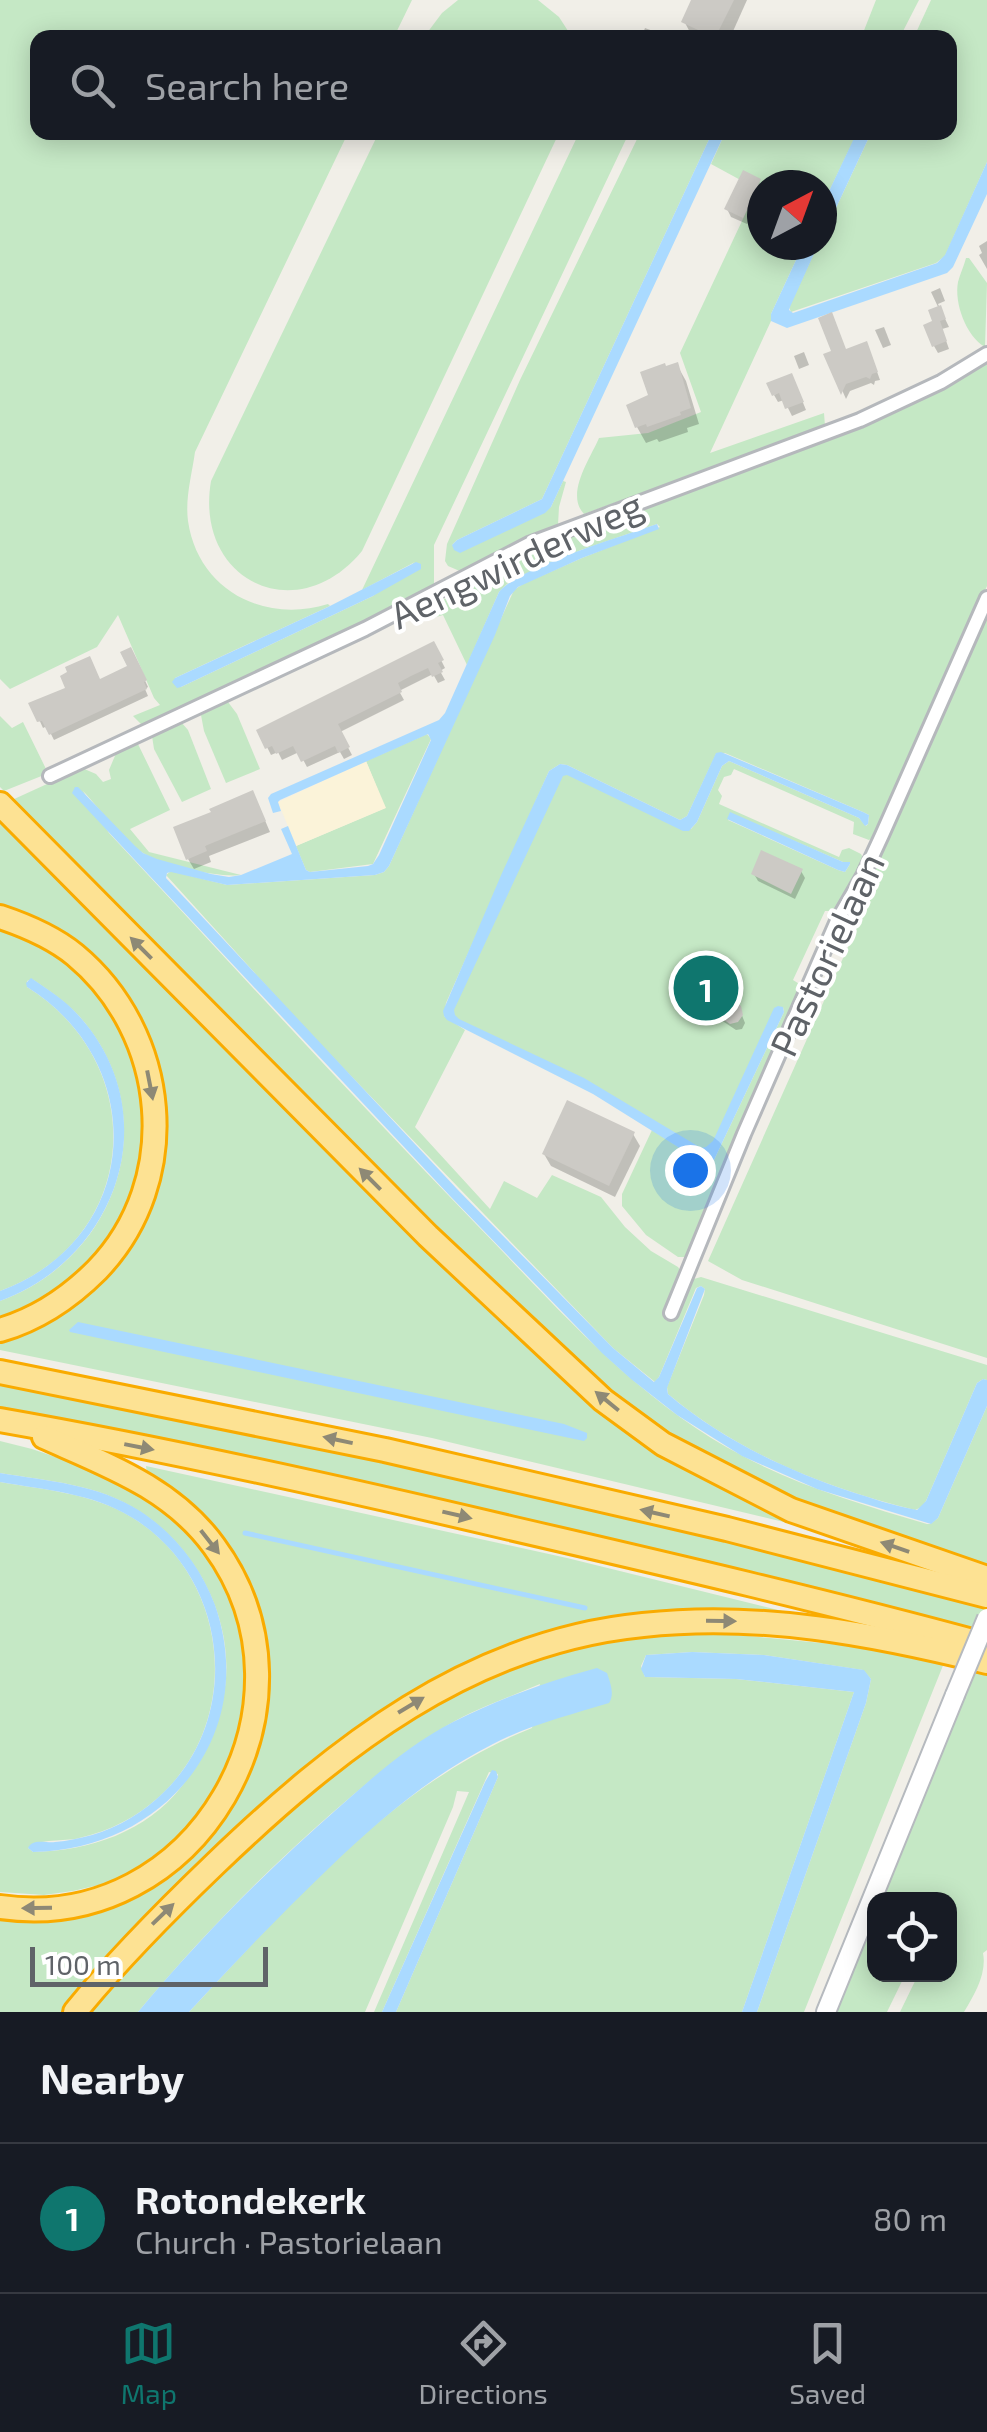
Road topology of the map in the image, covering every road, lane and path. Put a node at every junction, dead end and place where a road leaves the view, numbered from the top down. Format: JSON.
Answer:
{"nodes":[{"id":1,"x":987,"y":354,"type":"edge"},
{"id":2,"x":987,"y":598,"type":"edge"},
{"id":3,"x":50,"y":776,"type":"dead end"},
{"id":4,"x":0,"y":804,"type":"edge"},
{"id":5,"x":0,"y":917,"type":"edge"},
{"id":6,"x":671,"y":1312,"type":"dead end"},
{"id":7,"x":0,"y":1330,"type":"edge"},
{"id":8,"x":0,"y":1372,"type":"edge"},
{"id":9,"x":5,"y":1420,"type":"edge"},
{"id":10,"x":987,"y":1578,"type":"edge"},
{"id":11,"x":987,"y":1596,"type":"edge"},
{"id":12,"x":987,"y":1618,"type":"edge"},
{"id":13,"x":987,"y":1646,"type":"edge"},
{"id":14,"x":987,"y":1662,"type":"edge"},
{"id":15,"x":0,"y":1906,"type":"edge"},
{"id":16,"x":74,"y":2012,"type":"edge"},
{"id":17,"x":826,"y":2012,"type":"edge"}],
"edges":[{"from":1,"to":3,"type":"street","name":"Aengwirderweg"},
{"from":2,"to":6,"type":"street","name":"Pastorielaan"},
{"from":10,"to":4,"type":"highway","one_way":true},
{"from":5,"to":7,"type":"highway","one_way":true},
{"from":11,"to":8,"type":"highway","one_way":true},
{"from":9,"to":13,"type":"highway","one_way":true},
{"from":9,"to":15,"type":"highway","one_way":true},
{"from":12,"to":17,"type":"street","bridge":true},
{"from":16,"to":14,"type":"highway","one_way":true}]}
